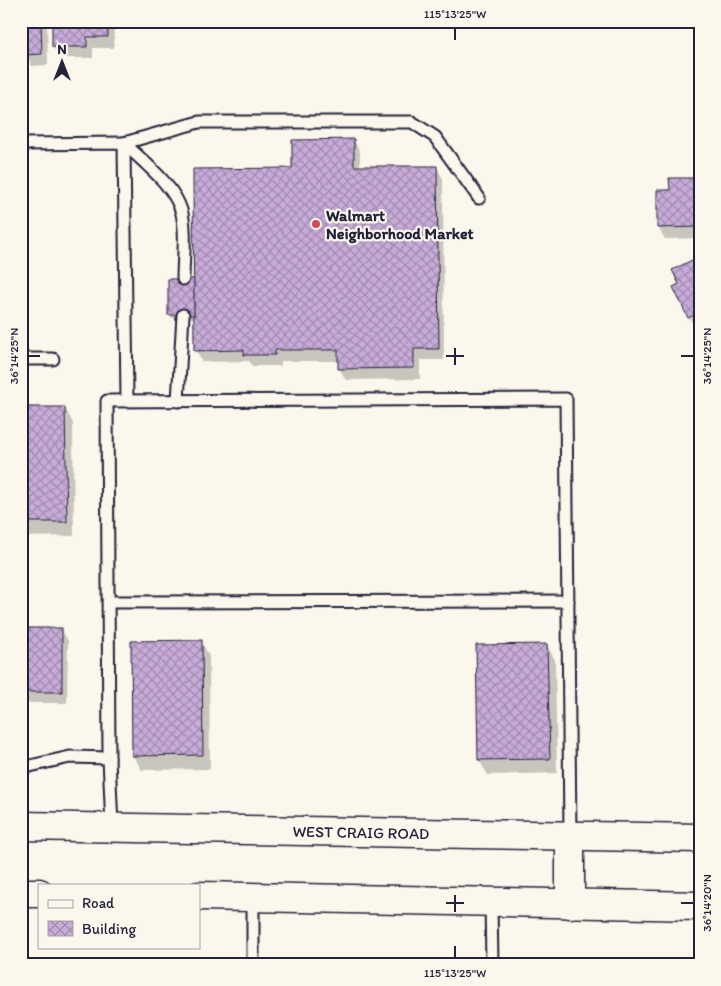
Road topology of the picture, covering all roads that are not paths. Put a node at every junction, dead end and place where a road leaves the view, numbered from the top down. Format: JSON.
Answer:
{"nodes":[{"id":1,"x":124,"y":143,"type":"junction"},
{"id":2,"x":21,"y":144,"type":"edge"},
{"id":3,"x":479,"y":198,"type":"dead end"},
{"id":4,"x":183,"y":279,"type":"dead end"},
{"id":5,"x":183,"y":315,"type":"dead end"},
{"id":6,"x":21,"y":359,"type":"edge"},
{"id":7,"x":53,"y":359,"type":"dead end"},
{"id":8,"x":127,"y":401,"type":"junction"},
{"id":9,"x":178,"y":401,"type":"junction"},
{"id":10,"x":568,"y":601,"type":"junction"},
{"id":11,"x":109,"y":602,"type":"junction"},
{"id":12,"x":109,"y":758,"type":"junction"},
{"id":13,"x":22,"y":766,"type":"edge"},
{"id":14,"x":21,"y":826,"type":"edge"},
{"id":15,"x":112,"y":828,"type":"junction"},
{"id":16,"x":570,"y":837,"type":"junction"},
{"id":17,"x":700,"y":838,"type":"edge"},
{"id":18,"x":21,"y":893,"type":"edge"},
{"id":19,"x":38,"y":893,"type":"edge"},
{"id":20,"x":200,"y":896,"type":"edge"},
{"id":21,"x":253,"y":897,"type":"junction"},
{"id":22,"x":491,"y":901,"type":"junction"},
{"id":23,"x":570,"y":904,"type":"junction"},
{"id":24,"x":700,"y":906,"type":"edge"},
{"id":25,"x":253,"y":965,"type":"edge"},
{"id":26,"x":492,"y":965,"type":"edge"}],
"edges":[{"from":1,"to":2,"type":"lane"},
{"from":1,"to":3,"type":"lane"},
{"from":1,"to":4,"type":"lane"},
{"from":1,"to":8,"type":"lane"},
{"from":5,"to":9,"type":"lane"},
{"from":6,"to":7,"type":"lane"},
{"from":8,"to":9,"type":"lane"},
{"from":8,"to":11,"type":"lane"},
{"from":9,"to":10,"type":"lane"},
{"from":10,"to":11,"type":"lane"},
{"from":10,"to":16,"type":"lane"},
{"from":11,"to":12,"type":"lane"},
{"from":12,"to":13,"type":"lane"},
{"from":12,"to":15,"type":"lane"},
{"from":14,"to":15,"type":"main road","name":"WEST CRAIG ROAD"},
{"from":15,"to":16,"type":"main road","name":"WEST CRAIG ROAD"},
{"from":16,"to":17,"type":"main road","name":"WEST CRAIG ROAD"},
{"from":16,"to":23,"type":"main road"},
{"from":18,"to":19,"type":"main road"},
{"from":20,"to":21,"type":"main road"},
{"from":21,"to":22,"type":"main road"},
{"from":21,"to":25,"type":"lane"},
{"from":22,"to":23,"type":"main road"},
{"from":22,"to":26,"type":"lane"},
{"from":23,"to":24,"type":"main road"}]}
